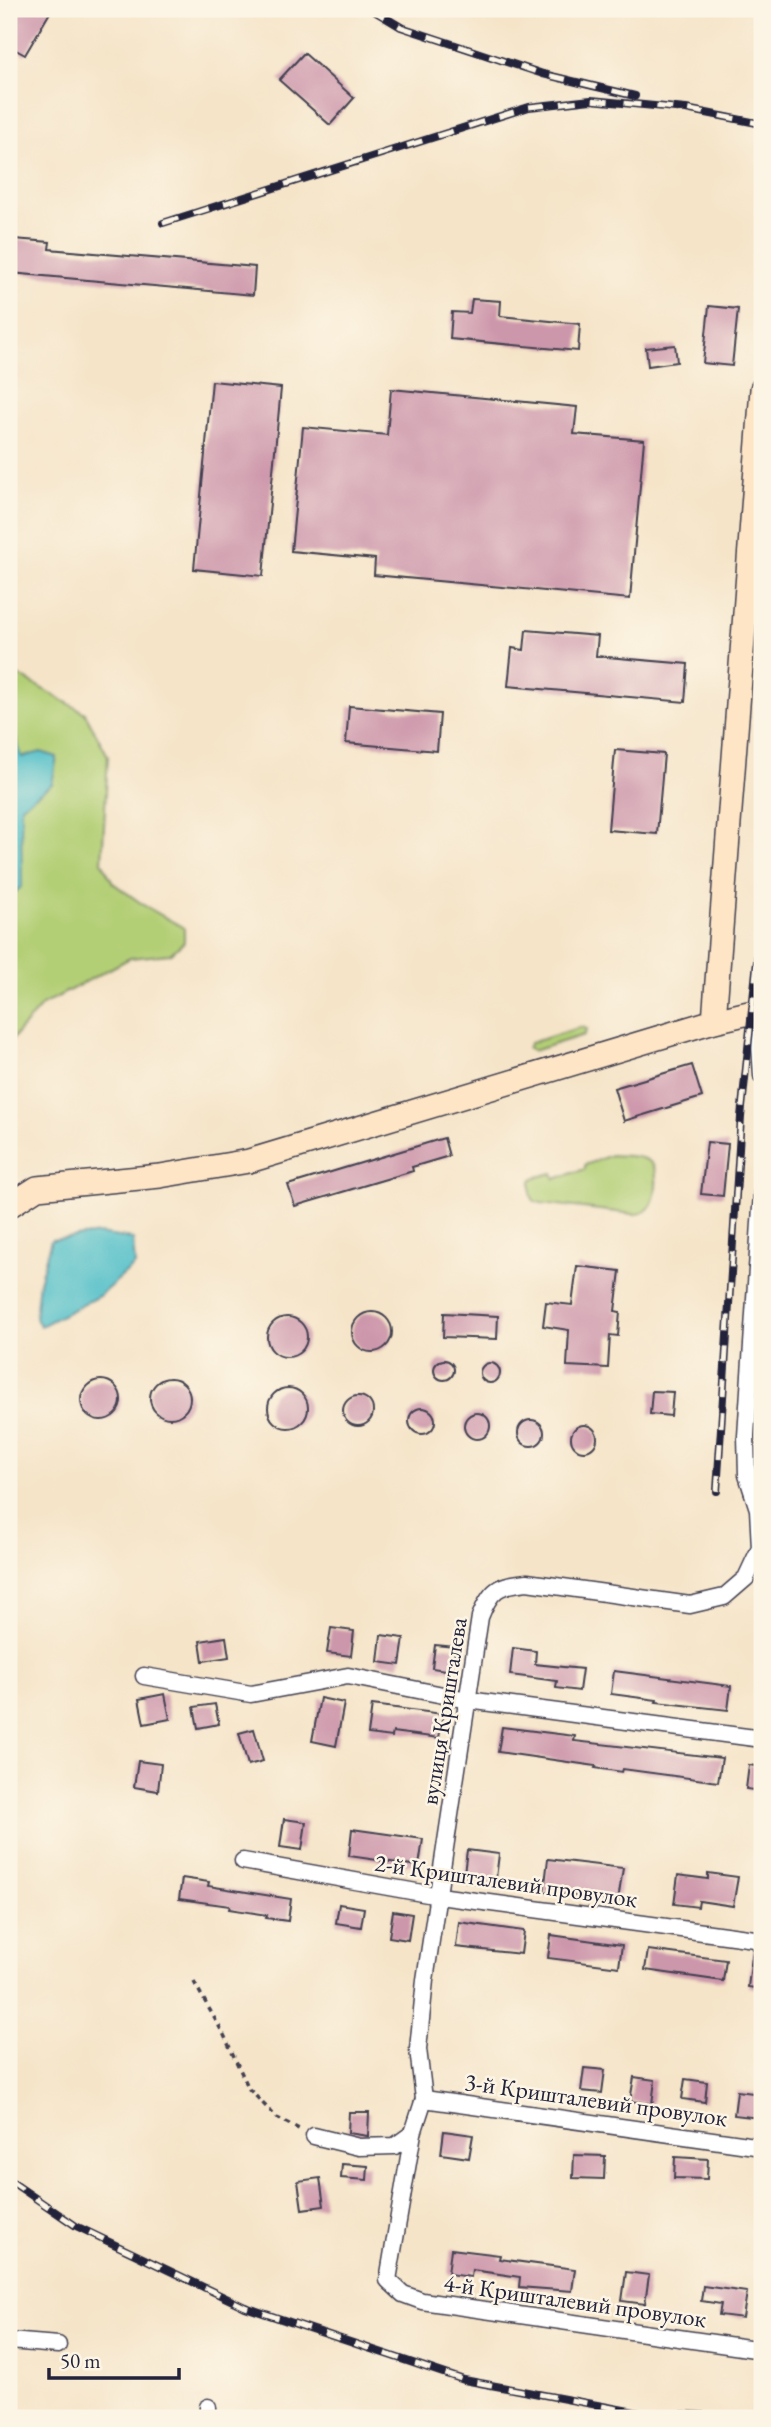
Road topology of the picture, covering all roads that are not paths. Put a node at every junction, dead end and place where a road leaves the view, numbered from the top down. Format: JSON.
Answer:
{"nodes":[{"id":1,"x":762,"y":389,"type":"edge"},
{"id":2,"x":760,"y":1011,"type":"edge"},
{"id":3,"x":714,"y":1021,"type":"junction"},
{"id":4,"x":762,"y":1076,"type":"edge"},
{"id":5,"x":762,"y":1192,"type":"edge"},
{"id":6,"x":9,"y":1206,"type":"edge"},
{"id":7,"x":144,"y":1676,"type":"dead end"},
{"id":8,"x":468,"y":1700,"type":"junction"},
{"id":9,"x":762,"y":1740,"type":"edge"},
{"id":10,"x":243,"y":1861,"type":"dead end"},
{"id":11,"x":439,"y":1896,"type":"junction"},
{"id":12,"x":762,"y":1940,"type":"edge"},
{"id":13,"x":424,"y":2098,"type":"junction"},
{"id":14,"x":413,"y":2133,"type":"junction"},
{"id":15,"x":314,"y":2136,"type":"road end"},
{"id":16,"x":762,"y":2147,"type":"edge"},
{"id":17,"x":388,"y":2280,"type":"joint"},
{"id":18,"x":9,"y":2342,"type":"edge"},
{"id":19,"x":58,"y":2345,"type":"dead end"},
{"id":20,"x":762,"y":2350,"type":"edge"}],
"edges":[{"from":1,"to":3,"type":"street"},
{"from":2,"to":3,"type":"street"},
{"from":2,"to":4,"type":"street"},
{"from":3,"to":6,"type":"street"},
{"from":5,"to":8,"type":"street","name":"вулиця Кришталева"},
{"from":7,"to":8,"type":"street"},
{"from":8,"to":9,"type":"street"},
{"from":8,"to":11,"type":"street","name":"вулиця Кришталева"},
{"from":10,"to":11,"type":"street","name":"2-й Кришталевий провулок"},
{"from":11,"to":12,"type":"street","name":"2-й Кришталевий провулок"},
{"from":11,"to":13,"type":"street","name":"вулиця Кришталева"},
{"from":13,"to":14,"type":"street","name":"вулиця Кришталева"},
{"from":13,"to":16,"type":"street","name":"3-й Кришталевий провулок"},
{"from":14,"to":15,"type":"street"},
{"from":14,"to":17,"type":"street","name":"вулиця Кришталева"},
{"from":17,"to":20,"type":"street","name":"4-й Кришталевий провулок"},
{"from":18,"to":19,"type":"street"}]}
